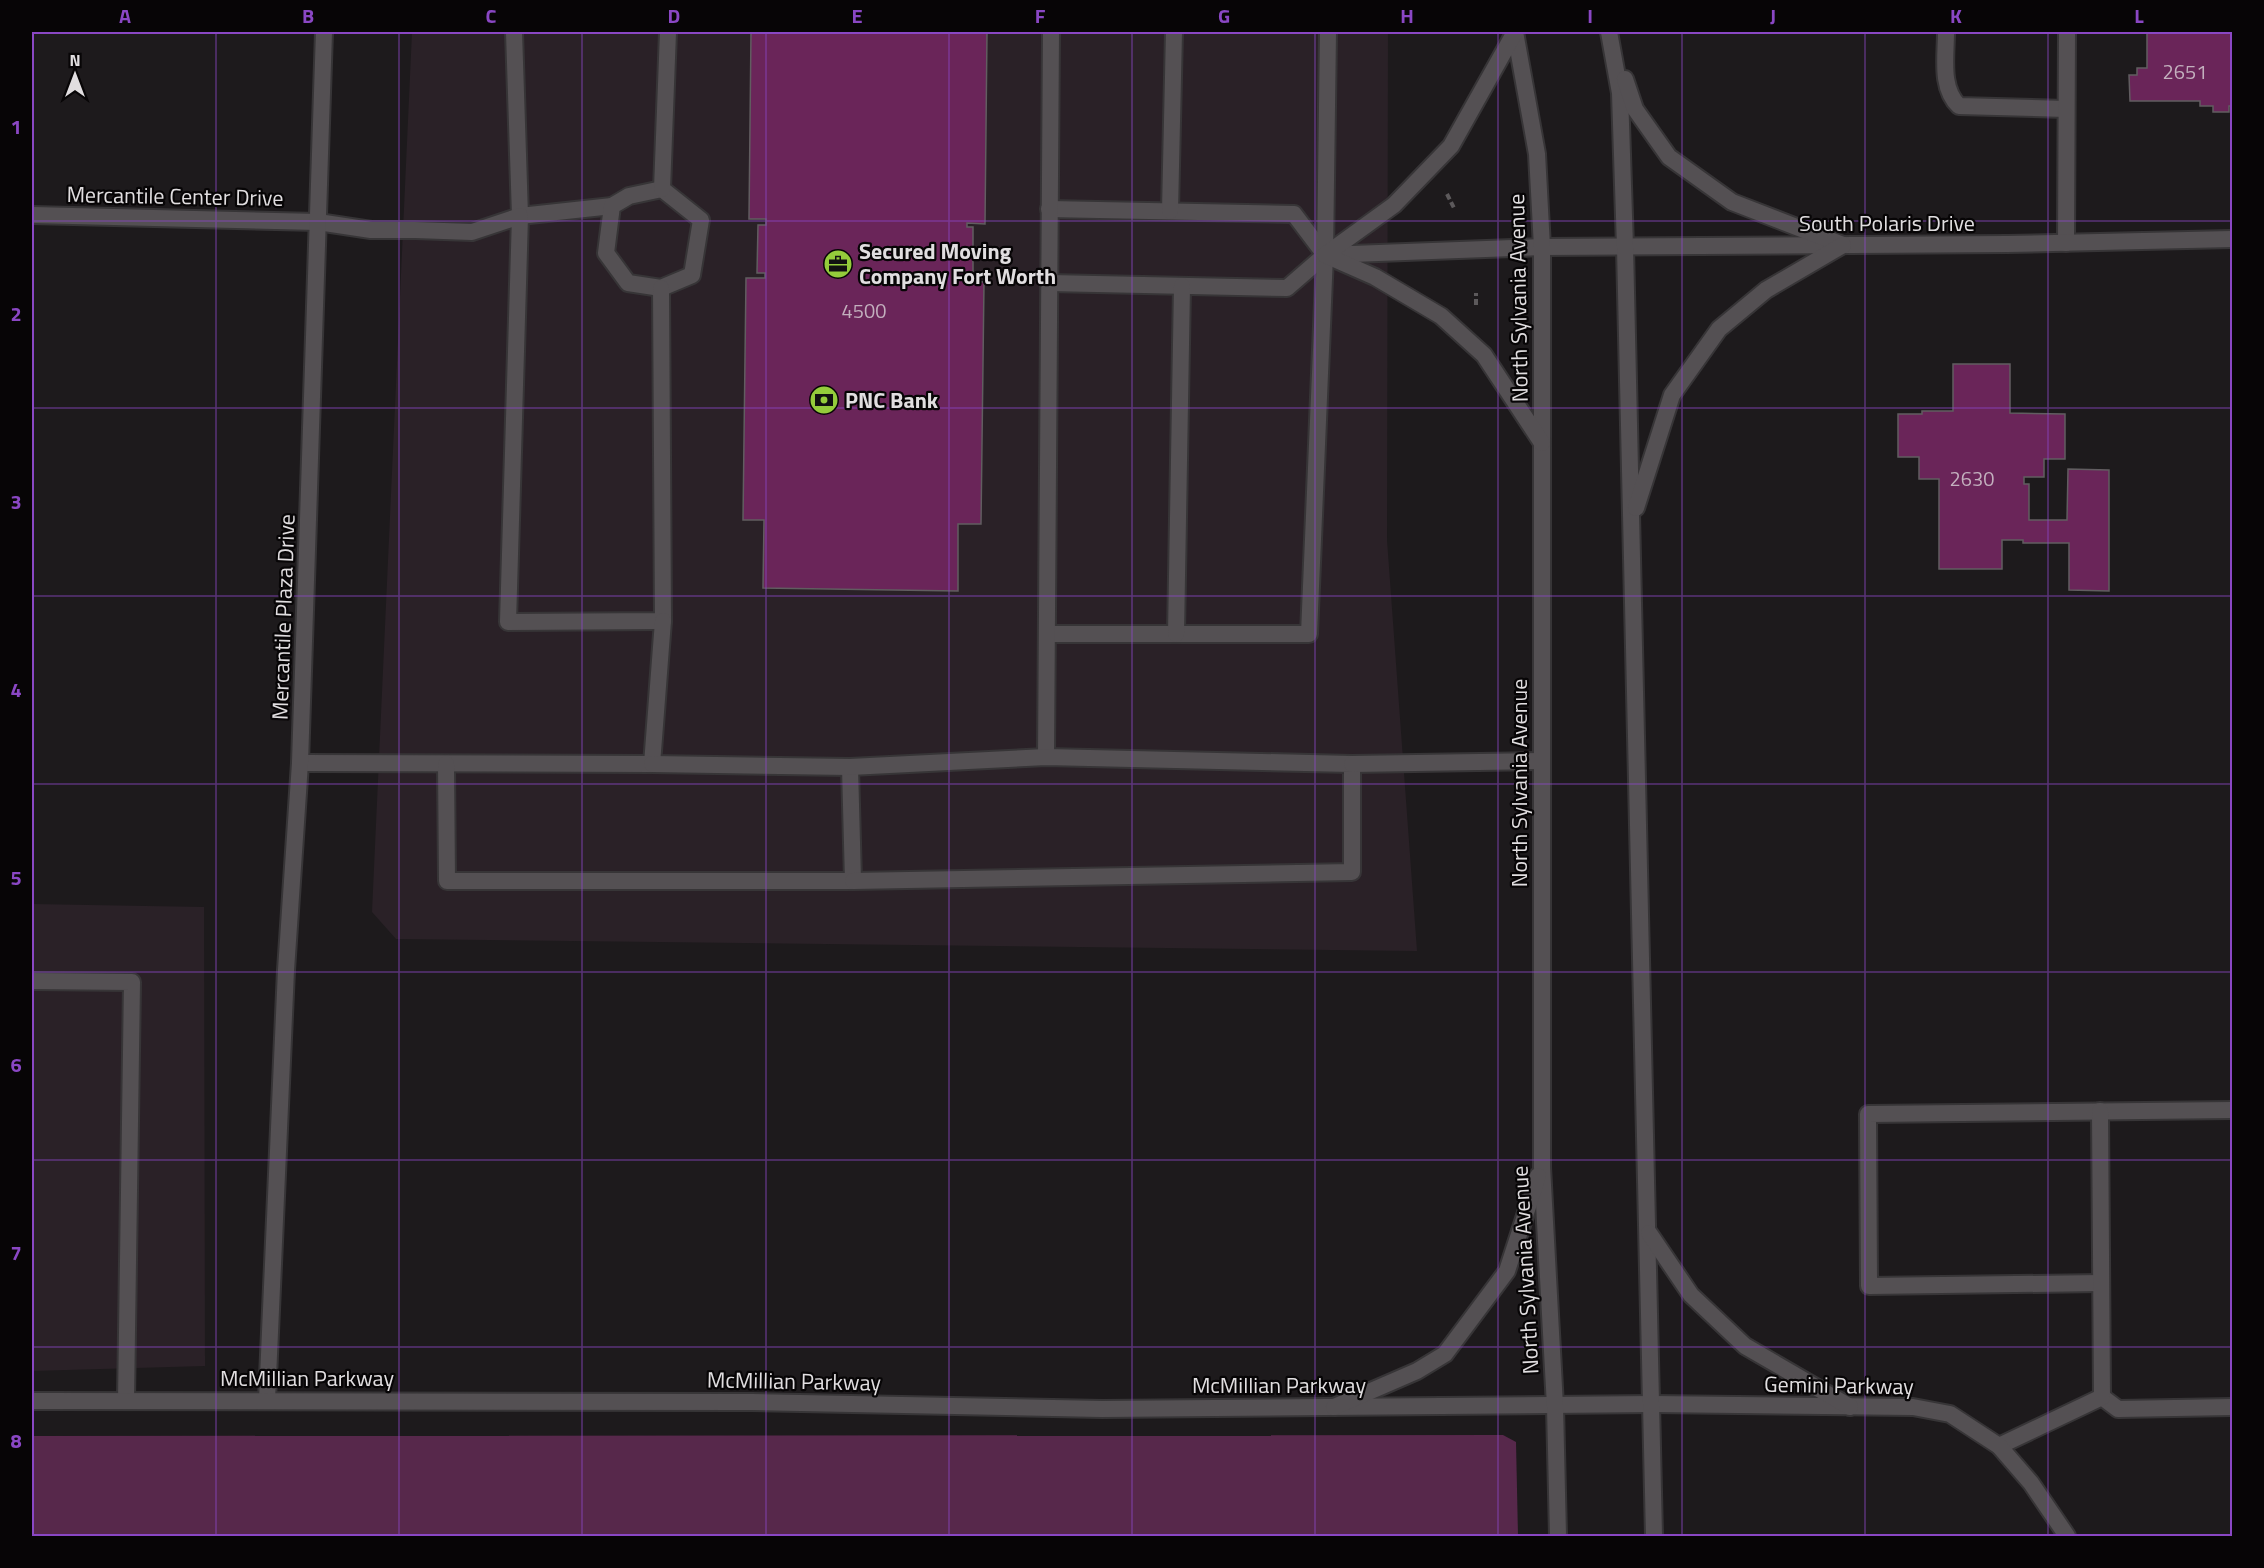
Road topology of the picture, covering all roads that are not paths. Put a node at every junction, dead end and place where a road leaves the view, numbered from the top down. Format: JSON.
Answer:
{"nodes":[{"id":1,"x":324,"y":32,"type":"edge"},
{"id":2,"x":514,"y":32,"type":"edge"},
{"id":3,"x":668,"y":32,"type":"edge"},
{"id":4,"x":1051,"y":32,"type":"edge"},
{"id":5,"x":1174,"y":32,"type":"edge"},
{"id":6,"x":1328,"y":32,"type":"edge"},
{"id":7,"x":1515,"y":32,"type":"edge"},
{"id":8,"x":1946,"y":32,"type":"edge"},
{"id":9,"x":2067,"y":32,"type":"edge"},
{"id":10,"x":1609,"y":34,"type":"edge"},
{"id":11,"x":2066,"y":109,"type":"junction"},
{"id":12,"x":662,"y":189,"type":"junction"},
{"id":13,"x":612,"y":206,"type":"junction"},
{"id":14,"x":1049,"y":209,"type":"junction"},
{"id":15,"x":1170,"y":211,"type":"junction"},
{"id":16,"x":32,"y":215,"type":"edge"},
{"id":17,"x":520,"y":216,"type":"junction"},
{"id":18,"x":318,"y":222,"type":"junction"},
{"id":19,"x":2232,"y":239,"type":"edge"},
{"id":20,"x":2066,"y":243,"type":"junction"},
{"id":21,"x":1843,"y":245,"type":"junction"},
{"id":22,"x":1542,"y":247,"type":"junction"},
{"id":23,"x":1625,"y":247,"type":"junction"},
{"id":24,"x":1325,"y":255,"type":"junction"},
{"id":25,"x":1048,"y":283,"type":"junction"},
{"id":26,"x":1182,"y":285,"type":"junction"},
{"id":27,"x":661,"y":288,"type":"junction"},
{"id":28,"x":1542,"y":444,"type":"junction"},
{"id":29,"x":1632,"y":520,"type":"junction"},
{"id":30,"x":663,"y":621,"type":"junction"},
{"id":31,"x":1047,"y":634,"type":"junction"},
{"id":32,"x":1176,"y":634,"type":"junction"},
{"id":33,"x":1046,"y":757,"type":"junction"},
{"id":34,"x":1542,"y":761,"type":"junction"},
{"id":35,"x":300,"y":763,"type":"junction"},
{"id":36,"x":446,"y":764,"type":"junction"},
{"id":37,"x":652,"y":764,"type":"junction"},
{"id":38,"x":1352,"y":764,"type":"junction"},
{"id":39,"x":850,"y":768,"type":"junction"},
{"id":40,"x":853,"y":881,"type":"junction"},
{"id":41,"x":32,"y":981,"type":"edge"},
{"id":42,"x":2232,"y":1110,"type":"edge"},
{"id":43,"x":2100,"y":1112,"type":"junction"},
{"id":44,"x":1542,"y":1167,"type":"junction"},
{"id":45,"x":1648,"y":1233,"type":"junction"},
{"id":46,"x":2101,"y":1283,"type":"junction"},
{"id":47,"x":2102,"y":1397,"type":"junction"},
{"id":48,"x":267,"y":1400,"type":"junction"},
{"id":49,"x":32,"y":1401,"type":"edge"},
{"id":50,"x":126,"y":1401,"type":"junction"},
{"id":51,"x":1653,"y":1404,"type":"junction"},
{"id":52,"x":1555,"y":1406,"type":"junction"},
{"id":53,"x":1334,"y":1407,"type":"junction"},
{"id":54,"x":1850,"y":1407,"type":"junction"},
{"id":55,"x":2232,"y":1407,"type":"edge"},
{"id":56,"x":1999,"y":1446,"type":"junction"},
{"id":57,"x":1558,"y":1536,"type":"edge"},
{"id":58,"x":1654,"y":1536,"type":"edge"},
{"id":59,"x":2067,"y":1536,"type":"edge"}],
"edges":[{"from":1,"to":18,"type":"main road","name":"Mercantile Plaza Drive"},
{"from":2,"to":17,"type":"main road"},
{"from":3,"to":12,"type":"main road"},
{"from":4,"to":14,"type":"main road"},
{"from":5,"to":15,"type":"main road"},
{"from":6,"to":24,"type":"main road"},
{"from":7,"to":22,"type":"main road","name":"North Sylvania Avenue"},
{"from":7,"to":24,"type":"main road"},
{"from":8,"to":11,"type":"main road"},
{"from":9,"to":11,"type":"main road"},
{"from":10,"to":21,"type":"main road"},
{"from":10,"to":23,"type":"main road"},
{"from":11,"to":20,"type":"main road"},
{"from":12,"to":13,"type":"main road"},
{"from":12,"to":27,"type":"main road"},
{"from":13,"to":17,"type":"main road","name":"Mercantile Center Drive"},
{"from":13,"to":27,"type":"main road"},
{"from":14,"to":15,"type":"main road"},
{"from":14,"to":25,"type":"main road"},
{"from":15,"to":24,"type":"main road"},
{"from":16,"to":18,"type":"main road","name":"Mercantile Center Drive"},
{"from":17,"to":18,"type":"main road","name":"Mercantile Center Drive"},
{"from":17,"to":30,"type":"main road"},
{"from":18,"to":35,"type":"main road","name":"Mercantile Plaza Drive"},
{"from":19,"to":20,"type":"main road","name":"South Polaris Drive"},
{"from":20,"to":21,"type":"main road","name":"South Polaris Drive"},
{"from":21,"to":23,"type":"main road","name":"South Polaris Drive"},
{"from":21,"to":29,"type":"main road"},
{"from":22,"to":23,"type":"main road","name":"South Polaris Drive"},
{"from":22,"to":24,"type":"main road","name":"South Polaris Drive"},
{"from":22,"to":28,"type":"main road","name":"North Sylvania Avenue"},
{"from":23,"to":29,"type":"main road"},
{"from":24,"to":26,"type":"main road"},
{"from":24,"to":28,"type":"main road"},
{"from":24,"to":32,"type":"main road"},
{"from":25,"to":26,"type":"main road"},
{"from":25,"to":31,"type":"main road"},
{"from":26,"to":32,"type":"main road"},
{"from":27,"to":30,"type":"main road"},
{"from":28,"to":34,"type":"main road","name":"North Sylvania Avenue"},
{"from":29,"to":45,"type":"main road"},
{"from":30,"to":37,"type":"main road"},
{"from":31,"to":32,"type":"main road"},
{"from":31,"to":33,"type":"main road"},
{"from":33,"to":38,"type":"main road"},
{"from":33,"to":39,"type":"main road"},
{"from":34,"to":38,"type":"main road"},
{"from":34,"to":44,"type":"main road","name":"North Sylvania Avenue"},
{"from":35,"to":36,"type":"main road"},
{"from":35,"to":48,"type":"main road","name":"Mercantile Plaza Drive"},
{"from":36,"to":37,"type":"main road"},
{"from":36,"to":40,"type":"main road"},
{"from":37,"to":39,"type":"main road"},
{"from":38,"to":40,"type":"main road"},
{"from":39,"to":40,"type":"main road"},
{"from":41,"to":50,"type":"main road"},
{"from":42,"to":43,"type":"main road"},
{"from":43,"to":46,"type":"main road"},
{"from":43,"to":46,"type":"main road"},
{"from":44,"to":52,"type":"main road","name":"North Sylvania Avenue"},
{"from":44,"to":53,"type":"main road"},
{"from":45,"to":51,"type":"main road"},
{"from":45,"to":54,"type":"main road"},
{"from":46,"to":47,"type":"main road"},
{"from":47,"to":55,"type":"main road"},
{"from":47,"to":56,"type":"main road"},
{"from":48,"to":50,"type":"main road","name":"McMillian Parkway"},
{"from":48,"to":53,"type":"main road","name":"McMillian Parkway"},
{"from":49,"to":50,"type":"main road","name":"McMillian Parkway"},
{"from":51,"to":52,"type":"main road","name":"Gemini Parkway"},
{"from":51,"to":54,"type":"main road","name":"Gemini Parkway"},
{"from":51,"to":58,"type":"main road"},
{"from":52,"to":53,"type":"main road","name":"McMillian Parkway"},
{"from":52,"to":57,"type":"main road","name":"North Sylvania Avenue"},
{"from":54,"to":56,"type":"main road","name":"Gemini Parkway"},
{"from":56,"to":59,"type":"main road","name":"Gemini Parkway"}]}
